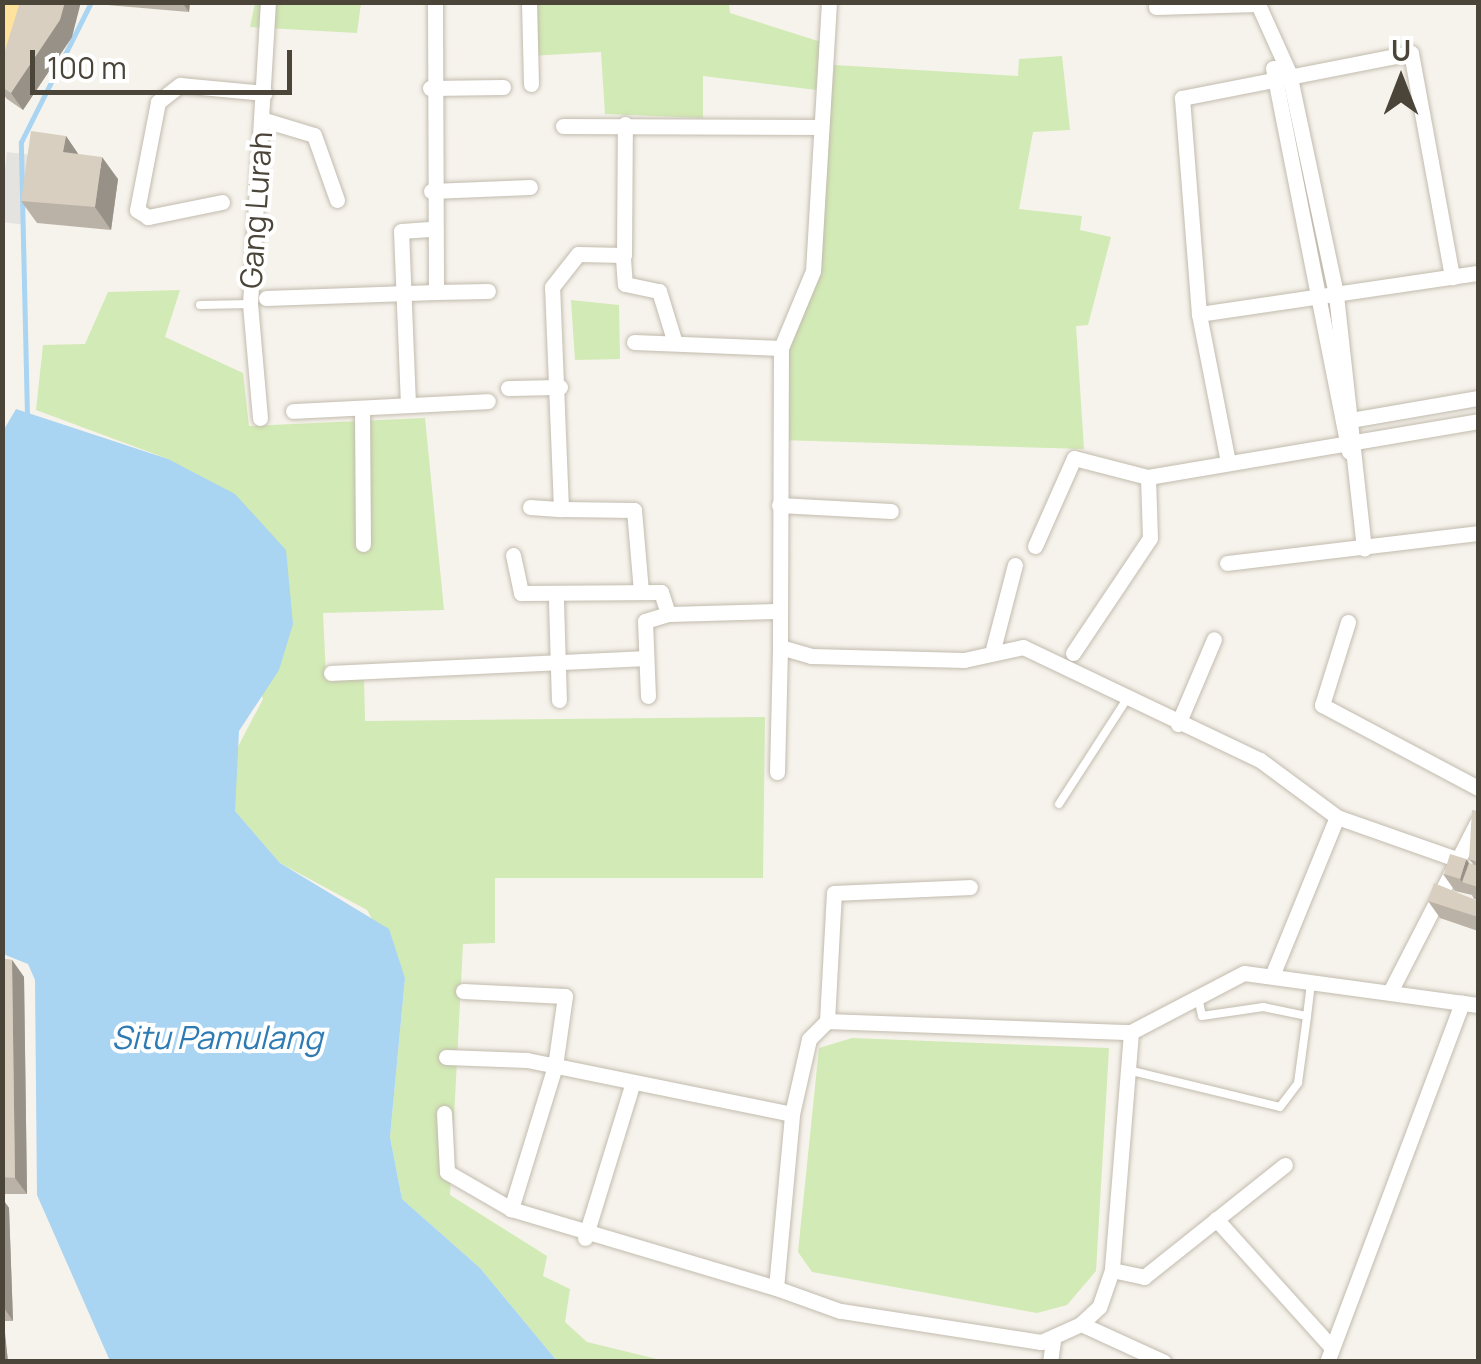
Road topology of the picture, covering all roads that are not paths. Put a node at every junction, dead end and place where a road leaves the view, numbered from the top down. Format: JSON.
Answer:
{"nodes":[{"id":1,"x":18,"y":2,"type":"edge"},
{"id":2,"x":268,"y":2,"type":"edge"},
{"id":3,"x":435,"y":2,"type":"edge"},
{"id":4,"x":528,"y":2,"type":"edge"},
{"id":5,"x":829,"y":2,"type":"edge"},
{"id":6,"x":1257,"y":3,"type":"edge"},
{"id":7,"x":1156,"y":7,"type":"dead end"},
{"id":8,"x":2,"y":42,"type":"edge"},
{"id":9,"x":1280,"y":75,"type":"junction"},
{"id":10,"x":530,"y":84,"type":"dead end"},
{"id":11,"x":503,"y":87,"type":"dead end"},
{"id":12,"x":430,"y":88,"type":"junction"},
{"id":13,"x":265,"y":93,"type":"junction"},
{"id":14,"x":261,"y":119,"type":"junction"},
{"id":15,"x":626,"y":124,"type":"junction"},
{"id":16,"x":562,"y":126,"type":"dead end"},
{"id":17,"x":816,"y":127,"type":"junction"},
{"id":18,"x":530,"y":186,"type":"dead end"},
{"id":19,"x":432,"y":191,"type":"junction"},
{"id":20,"x":337,"y":200,"type":"dead end"},
{"id":21,"x":222,"y":202,"type":"dead end"},
{"id":22,"x":432,"y":230,"type":"junction"},
{"id":23,"x":622,"y":258,"type":"junction"},
{"id":24,"x":1478,"y":273,"type":"edge"},
{"id":25,"x":1452,"y":277,"type":"junction"},
{"id":26,"x":488,"y":291,"type":"dead end"},
{"id":27,"x":402,"y":292,"type":"junction"},
{"id":28,"x":436,"y":292,"type":"junction"},
{"id":29,"x":1336,"y":295,"type":"junction"},
{"id":30,"x":266,"y":298,"type":"dead end"},
{"id":31,"x":1318,"y":298,"type":"junction"},
{"id":32,"x":250,"y":304,"type":"junction"},
{"id":33,"x":200,"y":306,"type":"dead end"},
{"id":34,"x":1200,"y":314,"type":"junction"},
{"id":35,"x":634,"y":342,"type":"dead end"},
{"id":36,"x":675,"y":343,"type":"junction"},
{"id":37,"x":780,"y":348,"type":"junction"},
{"id":38,"x":508,"y":388,"type":"dead end"},
{"id":39,"x":560,"y":388,"type":"junction"},
{"id":40,"x":1478,"y":398,"type":"edge"},
{"id":41,"x":488,"y":401,"type":"dead end"},
{"id":42,"x":408,"y":406,"type":"junction"},
{"id":43,"x":362,"y":408,"type":"junction"},
{"id":44,"x":293,"y":411,"type":"dead end"},
{"id":45,"x":260,"y":418,"type":"dead end"},
{"id":46,"x":1348,"y":420,"type":"junction"},
{"id":47,"x":1478,"y":421,"type":"edge"},
{"id":48,"x":1352,"y":444,"type":"junction"},
{"id":49,"x":1228,"y":462,"type":"junction"},
{"id":50,"x":1148,"y":477,"type":"junction"},
{"id":51,"x":779,"y":505,"type":"junction"},
{"id":52,"x":530,"y":507,"type":"dead end"},
{"id":53,"x":561,"y":509,"type":"junction"},
{"id":54,"x":891,"y":511,"type":"dead end"},
{"id":55,"x":1478,"y":533,"type":"edge"},
{"id":56,"x":363,"y":544,"type":"dead end"},
{"id":57,"x":1035,"y":546,"type":"dead end"},
{"id":58,"x":1364,"y":548,"type":"junction"},
{"id":59,"x":513,"y":556,"type":"dead end"},
{"id":60,"x":1227,"y":563,"type":"dead end"},
{"id":61,"x":1014,"y":565,"type":"dead end"},
{"id":62,"x":641,"y":592,"type":"junction"},
{"id":63,"x":556,"y":601,"type":"dead end"},
{"id":64,"x":777,"y":611,"type":"junction"},
{"id":65,"x":668,"y":614,"type":"junction"},
{"id":66,"x":1348,"y":622,"type":"dead end"},
{"id":67,"x":1214,"y":639,"type":"dead end"},
{"id":68,"x":780,"y":647,"type":"junction"},
{"id":69,"x":1072,"y":652,"type":"dead end"},
{"id":70,"x":992,"y":653,"type":"junction"},
{"id":71,"x":646,"y":658,"type":"junction"},
{"id":72,"x":558,"y":660,"type":"junction"},
{"id":73,"x":332,"y":673,"type":"dead end"},
{"id":74,"x":648,"y":696,"type":"dead end"},
{"id":75,"x":1127,"y":699,"type":"junction"},
{"id":76,"x":559,"y":700,"type":"dead end"},
{"id":77,"x":1178,"y":724,"type":"junction"},
{"id":78,"x":777,"y":772,"type":"dead end"},
{"id":79,"x":1478,"y":788,"type":"edge"},
{"id":80,"x":1059,"y":804,"type":"dead end"},
{"id":81,"x":1337,"y":817,"type":"junction"},
{"id":82,"x":1478,"y":821,"type":"edge"},
{"id":83,"x":1456,"y":859,"type":"junction"},
{"id":84,"x":970,"y":887,"type":"dead end"},
{"id":85,"x":1274,"y":971,"type":"junction"},
{"id":86,"x":1311,"y":977,"type":"junction"},
{"id":87,"x":1391,"y":990,"type":"junction"},
{"id":88,"x":463,"y":991,"type":"dead end"},
{"id":89,"x":1198,"y":993,"type":"junction"},
{"id":90,"x":1470,"y":1003,"type":"edge"},
{"id":91,"x":1307,"y":1016,"type":"junction"},
{"id":92,"x":827,"y":1021,"type":"junction"},
{"id":93,"x":1131,"y":1032,"type":"junction"},
{"id":94,"x":446,"y":1057,"type":"dead end"},
{"id":95,"x":555,"y":1066,"type":"junction"},
{"id":96,"x":1128,"y":1070,"type":"junction"},
{"id":97,"x":632,"y":1085,"type":"junction"},
{"id":98,"x":444,"y":1113,"type":"dead end"},
{"id":99,"x":792,"y":1114,"type":"junction"},
{"id":100,"x":1285,"y":1164,"type":"dead end"},
{"id":101,"x":512,"y":1209,"type":"junction"},
{"id":102,"x":1216,"y":1220,"type":"junction"},
{"id":103,"x":585,"y":1238,"type":"junction"},
{"id":104,"x":1112,"y":1270,"type":"junction"},
{"id":105,"x":776,"y":1288,"type":"junction"},
{"id":106,"x":1081,"y":1324,"type":"junction"},
{"id":107,"x":1053,"y":1341,"type":"junction"},
{"id":108,"x":1330,"y":1355,"type":"edge"},
{"id":109,"x":1050,"y":1362,"type":"edge"},
{"id":110,"x":1164,"y":1362,"type":"edge"}],
"edges":[{"from":1,"to":8,"type":"main road"},
{"from":2,"to":13,"type":"street","name":"Gang Lurah"},
{"from":3,"to":12,"type":"street"},
{"from":4,"to":10,"type":"street"},
{"from":5,"to":17,"type":"street"},
{"from":6,"to":7,"type":"street"},
{"from":6,"to":9,"type":"street"},
{"from":9,"to":25,"type":"street"},
{"from":9,"to":29,"type":"street"},
{"from":9,"to":31,"type":"street"},
{"from":9,"to":34,"type":"street"},
{"from":11,"to":12,"type":"street"},
{"from":12,"to":19,"type":"street"},
{"from":13,"to":14,"type":"street","name":"Gang Lurah"},
{"from":13,"to":21,"type":"street"},
{"from":14,"to":20,"type":"street"},
{"from":14,"to":32,"type":"street","name":"Gang Lurah"},
{"from":15,"to":16,"type":"street"},
{"from":15,"to":17,"type":"street"},
{"from":15,"to":23,"type":"street"},
{"from":17,"to":37,"type":"street"},
{"from":18,"to":19,"type":"street"},
{"from":19,"to":22,"type":"street"},
{"from":22,"to":27,"type":"street"},
{"from":22,"to":28,"type":"street"},
{"from":23,"to":36,"type":"street"},
{"from":23,"to":39,"type":"street"},
{"from":24,"to":25,"type":"street"},
{"from":25,"to":29,"type":"street"},
{"from":26,"to":28,"type":"street"},
{"from":27,"to":28,"type":"street"},
{"from":27,"to":30,"type":"street"},
{"from":27,"to":42,"type":"street"},
{"from":29,"to":31,"type":"street"},
{"from":29,"to":46,"type":"street"},
{"from":31,"to":34,"type":"street"},
{"from":31,"to":46,"type":"street"},
{"from":32,"to":33,"type":"lane"},
{"from":32,"to":45,"type":"street","name":"Gang Lurah"},
{"from":34,"to":49,"type":"street"},
{"from":35,"to":36,"type":"street"},
{"from":36,"to":37,"type":"street"},
{"from":37,"to":51,"type":"street"},
{"from":38,"to":39,"type":"street"},
{"from":39,"to":53,"type":"street"},
{"from":40,"to":46,"type":"street"},
{"from":41,"to":42,"type":"street"},
{"from":42,"to":43,"type":"street"},
{"from":43,"to":44,"type":"street"},
{"from":43,"to":56,"type":"street"},
{"from":46,"to":48,"type":"street"},
{"from":47,"to":48,"type":"street"},
{"from":48,"to":49,"type":"street"},
{"from":48,"to":58,"type":"street"},
{"from":49,"to":50,"type":"street"},
{"from":50,"to":57,"type":"street"},
{"from":50,"to":69,"type":"street"},
{"from":51,"to":54,"type":"street"},
{"from":51,"to":64,"type":"street"},
{"from":52,"to":53,"type":"street"},
{"from":53,"to":62,"type":"street"},
{"from":55,"to":58,"type":"street"},
{"from":58,"to":60,"type":"street"},
{"from":59,"to":62,"type":"street"},
{"from":61,"to":70,"type":"street"},
{"from":62,"to":65,"type":"street"},
{"from":63,"to":72,"type":"street"},
{"from":64,"to":65,"type":"street"},
{"from":64,"to":68,"type":"street"},
{"from":65,"to":71,"type":"street"},
{"from":66,"to":79,"type":"street"},
{"from":67,"to":77,"type":"street"},
{"from":68,"to":70,"type":"street"},
{"from":68,"to":78,"type":"street"},
{"from":70,"to":75,"type":"street"},
{"from":71,"to":72,"type":"street"},
{"from":71,"to":74,"type":"street"},
{"from":72,"to":73,"type":"street"},
{"from":72,"to":76,"type":"street"},
{"from":75,"to":77,"type":"street"},
{"from":75,"to":80,"type":"lane"},
{"from":77,"to":81,"type":"street"},
{"from":81,"to":83,"type":"street"},
{"from":81,"to":85,"type":"street"},
{"from":82,"to":83,"type":"street"},
{"from":83,"to":87,"type":"street"},
{"from":84,"to":92,"type":"street"},
{"from":85,"to":86,"type":"street"},
{"from":85,"to":89,"type":"street"},
{"from":86,"to":87,"type":"street"},
{"from":86,"to":91,"type":"lane"},
{"from":87,"to":90,"type":"street"},
{"from":88,"to":95,"type":"street"},
{"from":89,"to":91,"type":"lane"},
{"from":89,"to":93,"type":"street"},
{"from":90,"to":108,"type":"street"},
{"from":91,"to":96,"type":"lane"},
{"from":92,"to":93,"type":"street"},
{"from":92,"to":99,"type":"street"},
{"from":93,"to":96,"type":"street"},
{"from":94,"to":95,"type":"street"},
{"from":95,"to":97,"type":"street"},
{"from":95,"to":101,"type":"street"},
{"from":96,"to":104,"type":"street"},
{"from":97,"to":99,"type":"street"},
{"from":97,"to":103,"type":"street"},
{"from":98,"to":101,"type":"street"},
{"from":99,"to":105,"type":"street"},
{"from":100,"to":102,"type":"street"},
{"from":101,"to":103,"type":"street"},
{"from":102,"to":104,"type":"street"},
{"from":102,"to":108,"type":"street"},
{"from":103,"to":105,"type":"street"},
{"from":104,"to":106,"type":"street"},
{"from":105,"to":107,"type":"street"},
{"from":106,"to":107,"type":"street"},
{"from":106,"to":110,"type":"street"},
{"from":107,"to":109,"type":"street"}]}
